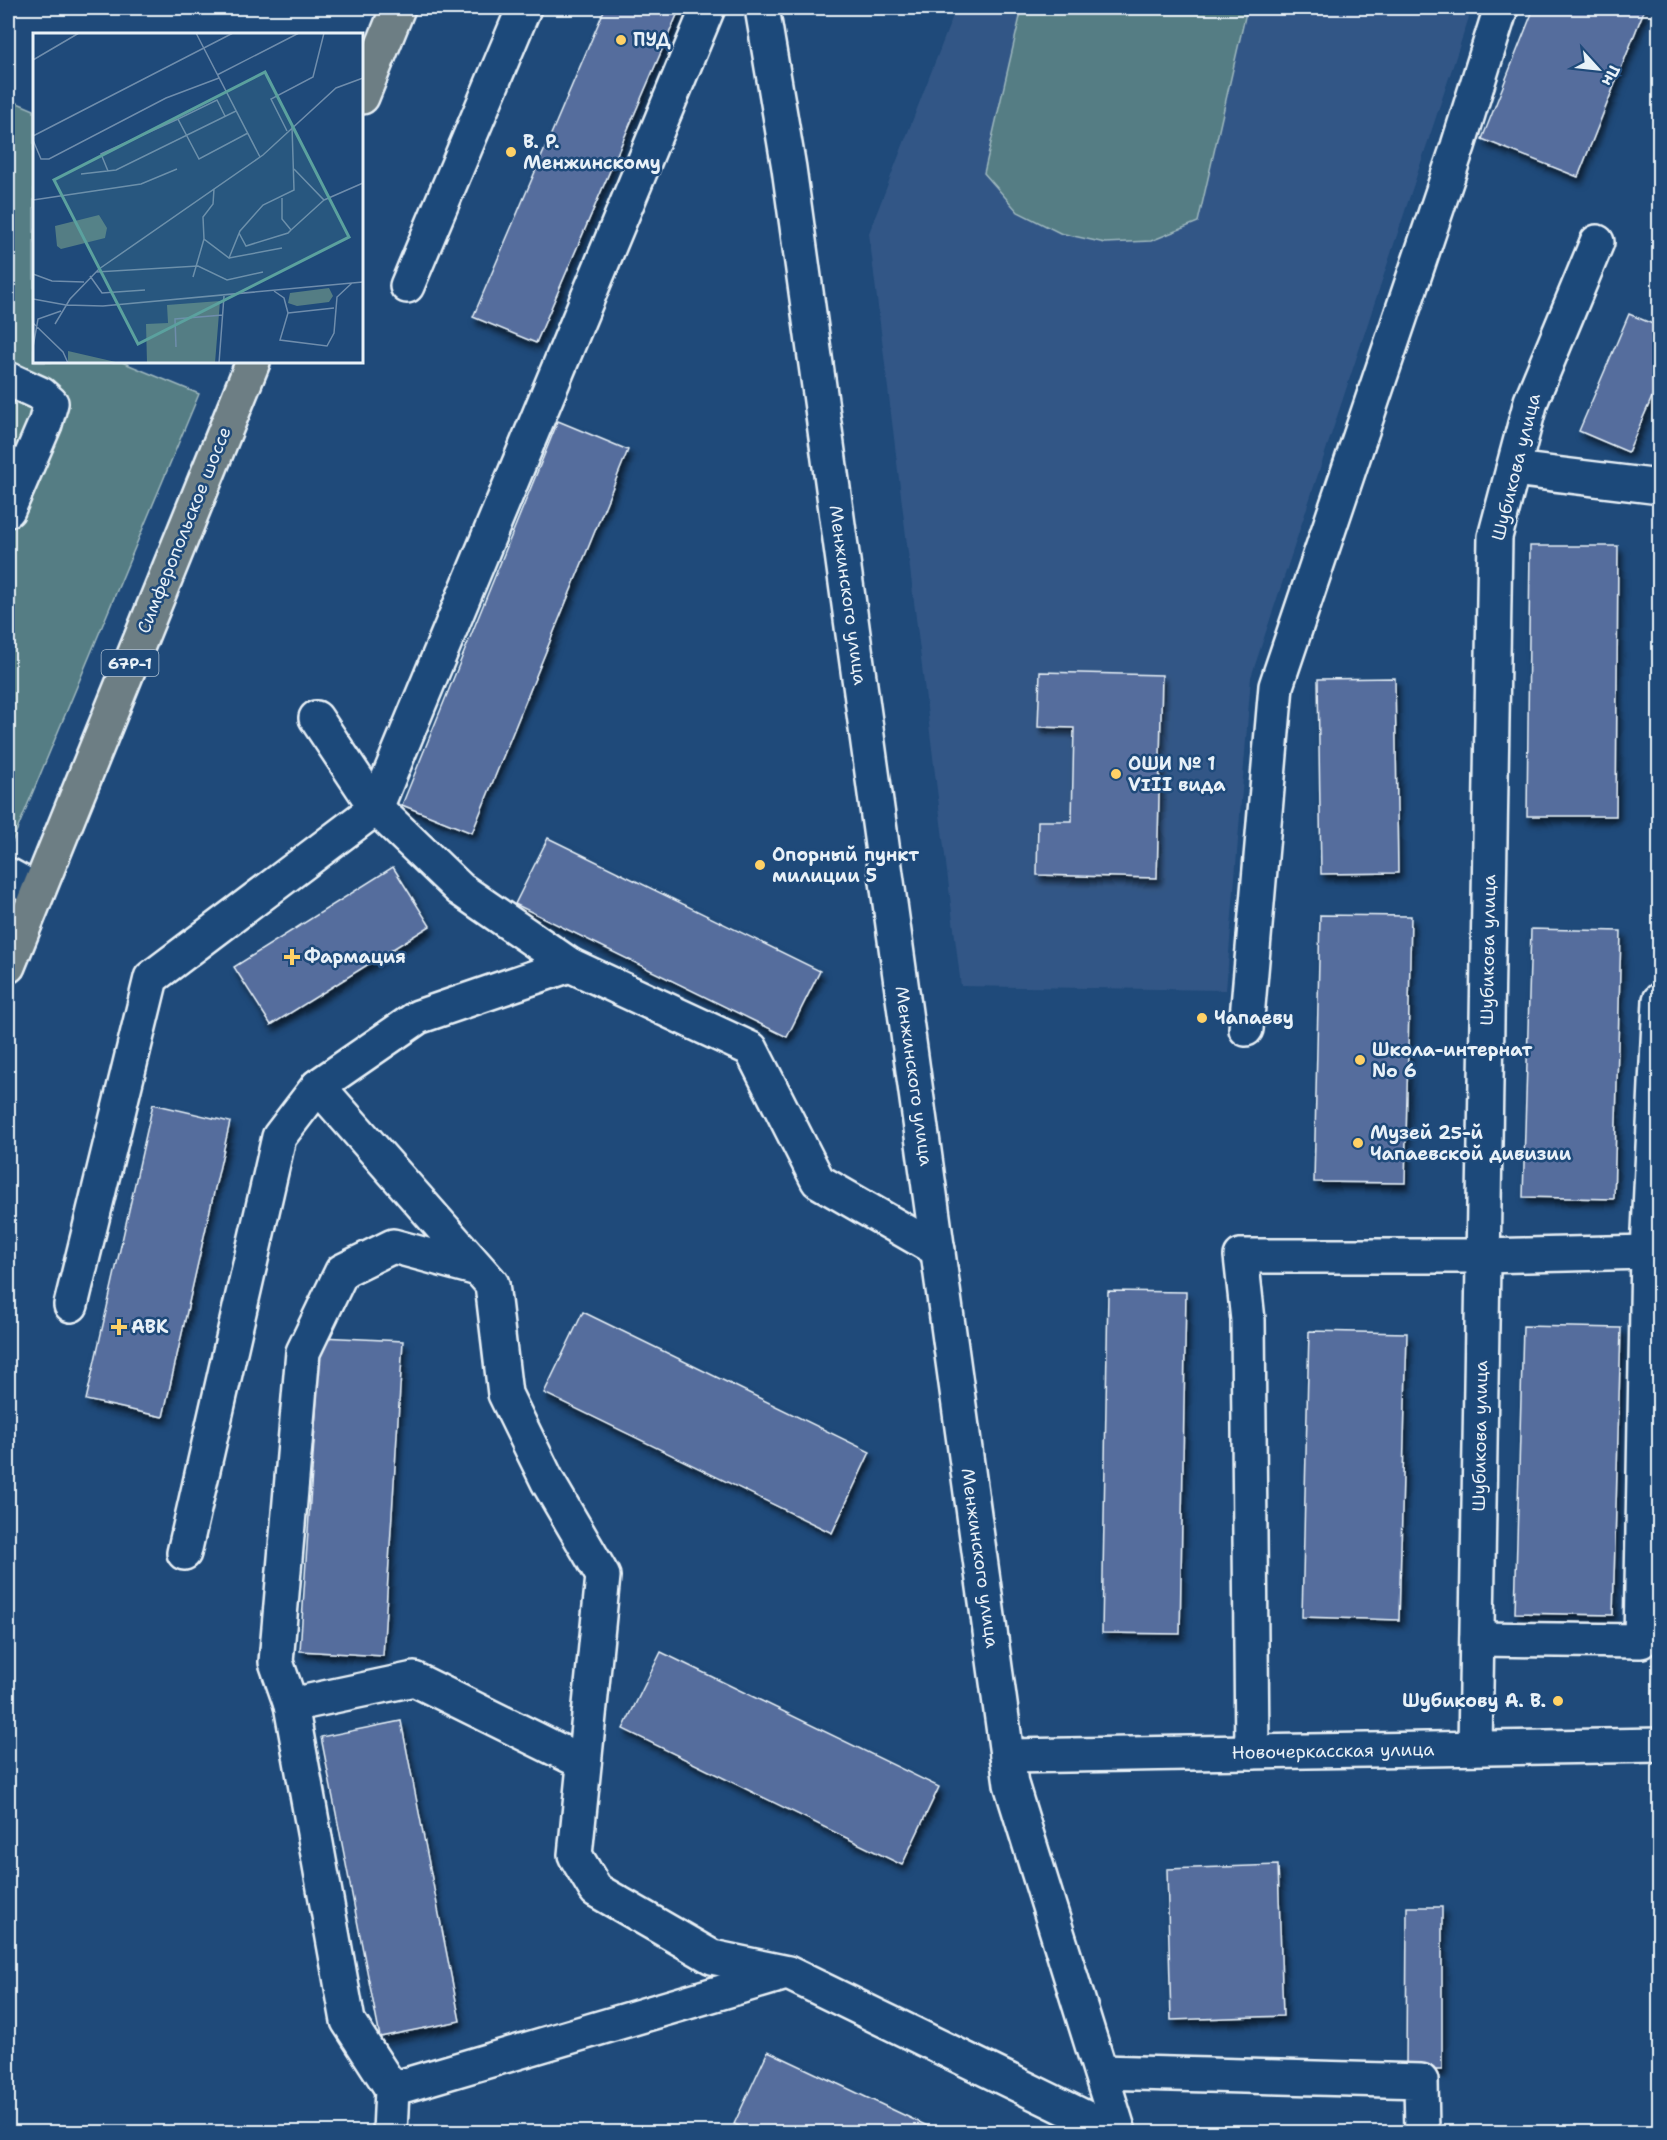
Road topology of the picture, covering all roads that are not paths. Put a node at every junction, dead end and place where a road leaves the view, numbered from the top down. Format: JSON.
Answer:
{"nodes":[{"id":1,"x":398,"y":8,"type":"edge"},
{"id":2,"x":524,"y":8,"type":"edge"},
{"id":3,"x":708,"y":8,"type":"edge"},
{"id":4,"x":762,"y":8,"type":"edge"},
{"id":5,"x":1501,"y":8,"type":"edge"},
{"id":6,"x":363,"y":95,"type":"edge"},
{"id":7,"x":1597,"y":242,"type":"dead end"},
{"id":8,"x":407,"y":286,"type":"dead end"},
{"id":9,"x":253,"y":363,"type":"edge"},
{"id":10,"x":8,"y":380,"type":"edge"},
{"id":11,"x":1513,"y":469,"type":"junction"},
{"id":12,"x":1659,"y":487,"type":"edge"},
{"id":13,"x":8,"y":510,"type":"edge"},
{"id":14,"x":316,"y":718,"type":"dead end"},
{"id":15,"x":376,"y":808,"type":"junction"},
{"id":16,"x":8,"y":875,"type":"edge"},
{"id":17,"x":37,"y":891,"type":"junction"},
{"id":18,"x":570,"y":965,"type":"junction"},
{"id":19,"x":8,"y":966,"type":"edge"},
{"id":20,"x":1659,"y":1000,"type":"edge"},
{"id":21,"x":1246,"y":1029,"type":"dead end"},
{"id":22,"x":318,"y":1086,"type":"junction"},
{"id":23,"x":938,"y":1250,"type":"junction"},
{"id":24,"x":1648,"y":1252,"type":"junction"},
{"id":25,"x":1483,"y":1256,"type":"junction"},
{"id":26,"x":478,"y":1269,"type":"junction"},
{"id":27,"x":71,"y":1305,"type":"dead end"},
{"id":28,"x":184,"y":1553,"type":"dead end"},
{"id":29,"x":1477,"y":1639,"type":"junction"},
{"id":30,"x":291,"y":1705,"type":"junction"},
{"id":31,"x":1659,"y":1745,"type":"edge"},
{"id":32,"x":1474,"y":1749,"type":"junction"},
{"id":33,"x":1252,"y":1752,"type":"junction"},
{"id":34,"x":1007,"y":1756,"type":"junction"},
{"id":35,"x":584,"y":1763,"type":"junction"},
{"id":36,"x":788,"y":1973,"type":"junction"},
{"id":37,"x":1101,"y":2072,"type":"junction"},
{"id":38,"x":392,"y":2089,"type":"junction"},
{"id":39,"x":390,"y":2133,"type":"edge"},
{"id":40,"x":1117,"y":2133,"type":"edge"},
{"id":41,"x":1422,"y":2133,"type":"edge"}],
"edges":[{"from":1,"to":6,"type":"main road"},
{"from":2,"to":8,"type":"street"},
{"from":3,"to":15,"type":"street"},
{"from":4,"to":23,"type":"street","name":"Менжинского улица"},
{"from":5,"to":21,"type":"street"},
{"from":7,"to":11,"type":"street","name":"Шубикова улица"},
{"from":9,"to":17,"type":"main road","name":"Симферопольское шоссе","number":"67Р-1"},
{"from":10,"to":13,"type":"street"},
{"from":11,"to":12,"type":"street"},
{"from":11,"to":25,"type":"street","name":"Шубикова улица"},
{"from":14,"to":15,"type":"street"},
{"from":15,"to":18,"type":"street"},
{"from":15,"to":27,"type":"street"},
{"from":16,"to":17,"type":"street"},
{"from":17,"to":19,"type":"main road","name":"Симферопольское шоссе","number":"67Р-1"},
{"from":18,"to":22,"type":"street"},
{"from":18,"to":23,"type":"street"},
{"from":20,"to":24,"type":"street"},
{"from":22,"to":26,"type":"street"},
{"from":22,"to":28,"type":"street"},
{"from":23,"to":34,"type":"street","name":"Менжинского улица"},
{"from":24,"to":25,"type":"street"},
{"from":24,"to":29,"type":"street"},
{"from":25,"to":29,"type":"street","name":"Шубикова улица"},
{"from":25,"to":33,"type":"street"},
{"from":26,"to":30,"type":"street"},
{"from":26,"to":35,"type":"street"},
{"from":29,"to":32,"type":"street","name":"Шубикова улица"},
{"from":30,"to":35,"type":"street"},
{"from":30,"to":38,"type":"street"},
{"from":31,"to":32,"type":"street","name":"Новочеркасская улица"},
{"from":32,"to":33,"type":"street","name":"Новочеркасская улица"},
{"from":33,"to":34,"type":"street","name":"Новочеркасская улица"},
{"from":34,"to":37,"type":"street","name":"Менжинского улица"},
{"from":35,"to":36,"type":"street"},
{"from":36,"to":38,"type":"street"},
{"from":36,"to":40,"type":"street"},
{"from":37,"to":40,"type":"street","name":"Менжинского улица"},
{"from":37,"to":41,"type":"street"},
{"from":38,"to":39,"type":"street"}]}
